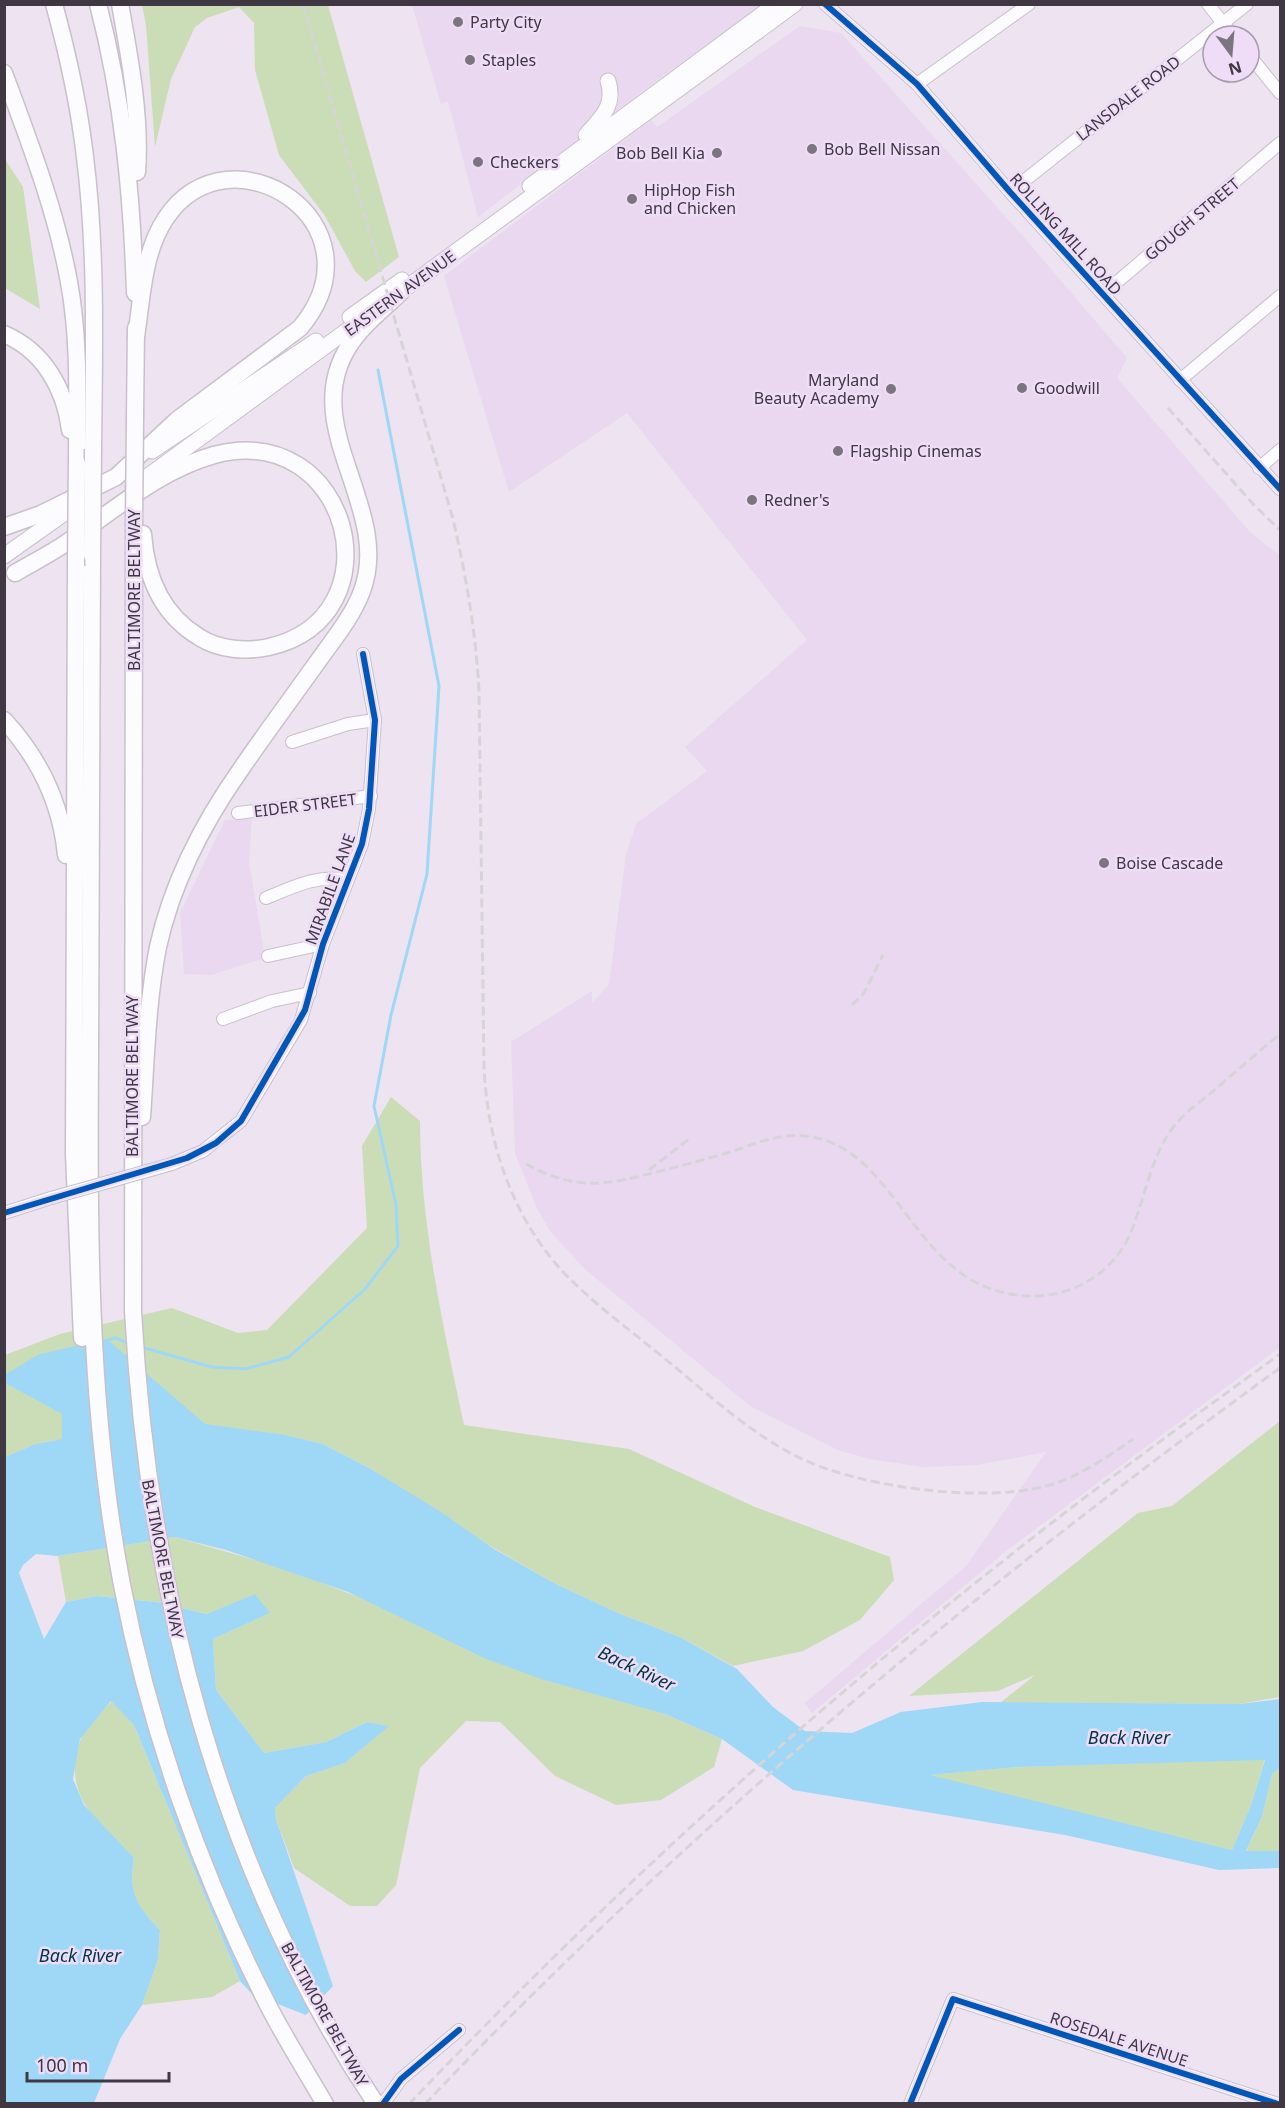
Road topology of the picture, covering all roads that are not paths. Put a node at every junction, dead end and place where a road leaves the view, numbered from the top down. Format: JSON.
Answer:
{"nodes":[{"id":1,"x":54,"y":4,"type":"edge"},
{"id":2,"x":98,"y":4,"type":"edge"},
{"id":3,"x":120,"y":4,"type":"edge"},
{"id":4,"x":776,"y":4,"type":"edge"},
{"id":5,"x":795,"y":4,"type":"edge"},
{"id":6,"x":825,"y":4,"type":"edge"},
{"id":7,"x":1029,"y":4,"type":"edge"},
{"id":8,"x":1208,"y":4,"type":"edge"},
{"id":9,"x":1247,"y":4,"type":"edge"},
{"id":10,"x":1223,"y":23,"type":"junction"},
{"id":11,"x":1261,"y":69,"type":"edge"},
{"id":12,"x":4,"y":73,"type":"edge"},
{"id":13,"x":608,"y":81,"type":"dead end"},
{"id":14,"x":917,"y":84,"type":"junction"},
{"id":15,"x":1281,"y":93,"type":"edge"},
{"id":16,"x":1281,"y":143,"type":"edge"},
{"id":17,"x":566,"y":158,"type":"junction"},
{"id":18,"x":1010,"y":192,"type":"junction"},
{"id":19,"x":133,"y":236,"type":"junction"},
{"id":20,"x":403,"y":290,"type":"junction"},
{"id":21,"x":1103,"y":294,"type":"junction"},
{"id":22,"x":1281,"y":296,"type":"edge"},
{"id":23,"x":4,"y":334,"type":"edge"},
{"id":24,"x":136,"y":337,"type":"junction"},
{"id":25,"x":1180,"y":380,"type":"junction"},
{"id":26,"x":1281,"y":450,"type":"edge"},
{"id":27,"x":77,"y":463,"type":"junction"},
{"id":28,"x":1259,"y":468,"type":"junction"},
{"id":29,"x":116,"y":477,"type":"junction"},
{"id":30,"x":1281,"y":489,"type":"edge"},
{"id":31,"x":138,"y":521,"type":"junction"},
{"id":32,"x":4,"y":527,"type":"edge"},
{"id":33,"x":4,"y":556,"type":"edge"},
{"id":34,"x":10,"y":577,"type":"edge"},
{"id":35,"x":363,"y":654,"type":"dead end"},
{"id":36,"x":4,"y":720,"type":"edge"},
{"id":37,"x":375,"y":720,"type":"junction"},
{"id":38,"x":292,"y":742,"type":"dead end"},
{"id":39,"x":371,"y":796,"type":"junction"},
{"id":40,"x":238,"y":813,"type":"dead end"},
{"id":41,"x":347,"y":880,"type":"junction"},
{"id":42,"x":266,"y":898,"type":"dead end"},
{"id":43,"x":323,"y":944,"type":"junction"},
{"id":44,"x":268,"y":956,"type":"dead end"},
{"id":45,"x":75,"y":987,"type":"junction"},
{"id":46,"x":310,"y":993,"type":"junction"},
{"id":47,"x":223,"y":1018,"type":"dead end"},
{"id":48,"x":4,"y":1213,"type":"edge"},
{"id":49,"x":131,"y":1219,"type":"junction"},
{"id":50,"x":86,"y":1312,"type":"junction"},
{"id":51,"x":459,"y":2030,"type":"dead end"},
{"id":52,"x":1261,"y":2101,"type":"edge"},
{"id":53,"x":325,"y":2103,"type":"edge"},
{"id":54,"x":376,"y":2103,"type":"edge"},
{"id":55,"x":383,"y":2103,"type":"edge"},
{"id":56,"x":910,"y":2103,"type":"edge"},
{"id":57,"x":1278,"y":2103,"type":"edge"}],
"edges":[{"from":1,"to":50,"type":"highway","bridge":true},
{"from":2,"to":19,"type":"highway","name":"BALTIMORE BELTWAY"},
{"from":3,"to":19,"type":"highway"},
{"from":4,"to":17,"type":"main road","name":"EASTERN AVENUE"},
{"from":5,"to":20,"type":"main road","name":"EASTERN AVENUE"},
{"from":6,"to":14,"type":"street","name":"ROLLING MILL ROAD"},
{"from":7,"to":14,"type":"street"},
{"from":8,"to":10,"type":"street"},
{"from":9,"to":10,"type":"street","name":"LANSDALE ROAD"},
{"from":10,"to":18,"type":"street","name":"LANSDALE ROAD"},
{"from":11,"to":15,"type":"street"},
{"from":12,"to":27,"type":"highway"},
{"from":13,"to":17,"type":"main road"},
{"from":14,"to":18,"type":"street","name":"ROLLING MILL ROAD"},
{"from":16,"to":21,"type":"street","name":"GOUGH STREET"},
{"from":17,"to":29,"type":"main road","name":"EASTERN AVENUE"},
{"from":18,"to":21,"type":"street","name":"ROLLING MILL ROAD"},
{"from":19,"to":24,"type":"highway","name":"BALTIMORE BELTWAY"},
{"from":20,"to":34,"type":"main road","name":"EASTERN AVENUE"},
{"from":20,"to":49,"type":"highway"},
{"from":21,"to":25,"type":"street","name":"ROLLING MILL ROAD"},
{"from":22,"to":25,"type":"street"},
{"from":23,"to":27,"type":"highway"},
{"from":24,"to":29,"type":"highway"},
{"from":24,"to":31,"type":"highway","name":"BALTIMORE BELTWAY","bridge":true},
{"from":25,"to":28,"type":"street","name":"ROLLING MILL ROAD"},
{"from":26,"to":28,"type":"street"},
{"from":27,"to":45,"type":"highway","bridge":true},
{"from":28,"to":30,"type":"street","name":"ROLLING MILL ROAD"},
{"from":29,"to":32,"type":"highway"},
{"from":29,"to":33,"type":"main road","name":"EASTERN AVENUE"},
{"from":31,"to":34,"type":"highway"},
{"from":31,"to":49,"type":"highway","name":"BALTIMORE BELTWAY"},
{"from":35,"to":37,"type":"street","name":"MIRABILE LANE"},
{"from":36,"to":45,"type":"highway"},
{"from":37,"to":38,"type":"street"},
{"from":37,"to":39,"type":"street","name":"MIRABILE LANE"},
{"from":39,"to":40,"type":"street","name":"EIDER STREET"},
{"from":39,"to":41,"type":"street","name":"MIRABILE LANE"},
{"from":41,"to":42,"type":"street"},
{"from":41,"to":43,"type":"street","name":"MIRABILE LANE"},
{"from":43,"to":44,"type":"street"},
{"from":43,"to":46,"type":"street","name":"MIRABILE LANE"},
{"from":45,"to":50,"type":"highway"},
{"from":46,"to":47,"type":"street"},
{"from":46,"to":48,"type":"street","name":"MIRABILE LANE","bridge":true},
{"from":49,"to":54,"type":"highway","name":"BALTIMORE BELTWAY"},
{"from":50,"to":53,"type":"highway"},
{"from":51,"to":55,"type":"street"},
{"from":52,"to":56,"type":"street","name":"ROSEDALE AVENUE"},
{"from":52,"to":57,"type":"street","name":"ROSEDALE AVENUE"}]}
